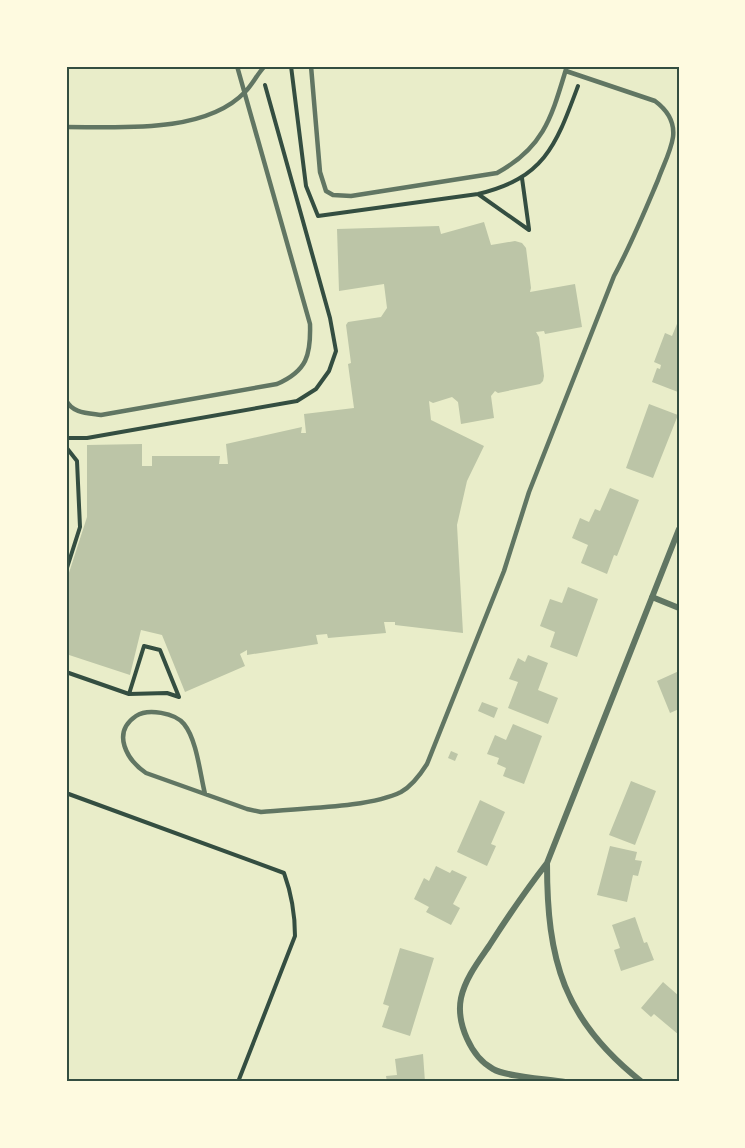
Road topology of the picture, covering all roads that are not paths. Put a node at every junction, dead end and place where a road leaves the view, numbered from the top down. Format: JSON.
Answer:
{"nodes":[{"id":1,"x":237,"y":66,"type":"edge"},
{"id":2,"x":311,"y":66,"type":"edge"},
{"id":3,"x":263,"y":68,"type":"edge"},
{"id":4,"x":566,"y":69,"type":"edge"},
{"id":5,"x":245,"y":93,"type":"junction"},
{"id":6,"x":66,"y":127,"type":"edge"},
{"id":7,"x":66,"y":400,"type":"edge"},
{"id":8,"x":679,"y":529,"type":"edge"},
{"id":9,"x":652,"y":597,"type":"junction"},
{"id":10,"x":679,"y":608,"type":"edge"},
{"id":11,"x":206,"y":794,"type":"junction"},
{"id":12,"x":547,"y":863,"type":"junction"},
{"id":13,"x":565,"y":1082,"type":"edge"},
{"id":14,"x":642,"y":1082,"type":"edge"}],
"edges":[{"from":1,"to":5,"type":"lane"},
{"from":2,"to":4,"type":"lane"},
{"from":3,"to":5,"type":"lane"},
{"from":4,"to":11,"type":"lane"},
{"from":5,"to":6,"type":"lane"},
{"from":5,"to":7,"type":"lane"},
{"from":8,"to":9,"type":"street"},
{"from":9,"to":10,"type":"street"},
{"from":9,"to":12,"type":"street"},
{"from":11,"to":11,"type":"lane"},
{"from":12,"to":13,"type":"street"},
{"from":12,"to":14,"type":"street"}]}
